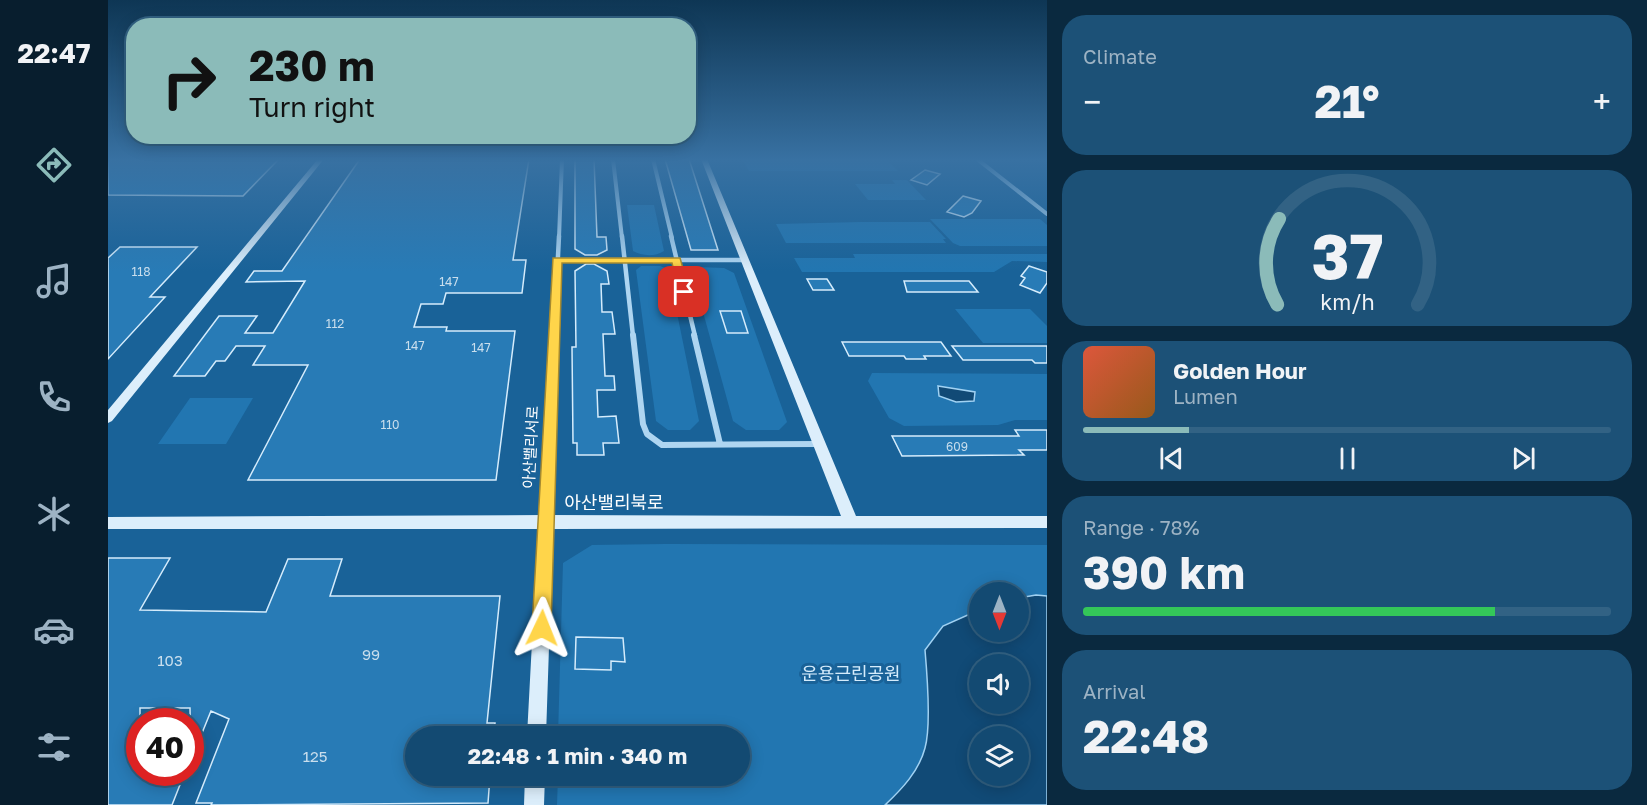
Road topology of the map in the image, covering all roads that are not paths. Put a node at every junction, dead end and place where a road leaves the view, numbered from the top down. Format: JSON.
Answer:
{"nodes":[{"id":1,"x":290,"y":197,"type":"edge"},
{"id":2,"x":560,"y":197,"type":"edge"},
{"id":3,"x":617,"y":197,"type":"edge"},
{"id":4,"x":662,"y":197,"type":"edge"},
{"id":5,"x":719,"y":197,"type":"edge"},
{"id":6,"x":1025,"y":197,"type":"edge"},
{"id":7,"x":1047,"y":214,"type":"edge"},
{"id":8,"x":557,"y":260,"type":"junction"},
{"id":9,"x":624,"y":260,"type":"junction"},
{"id":10,"x":677,"y":260,"type":"junction"},
{"id":11,"x":744,"y":260,"type":"junction"},
{"id":12,"x":108,"y":418,"type":"edge"},
{"id":13,"x":720,"y":444,"type":"junction"},
{"id":14,"x":819,"y":444,"type":"junction"},
{"id":15,"x":546,"y":521,"type":"junction"},
{"id":16,"x":851,"y":522,"type":"junction"},
{"id":17,"x":1047,"y":522,"type":"edge"},
{"id":18,"x":108,"y":523,"type":"edge"},
{"id":19,"x":537,"y":726,"type":"edge"},
{"id":20,"x":535,"y":786,"type":"edge"},
{"id":21,"x":534,"y":805,"type":"edge"}],
"edges":[{"from":1,"to":12,"type":"street"},
{"from":2,"to":8,"type":"street","name":"아산밸리서로"},
{"from":3,"to":9,"type":"street"},
{"from":4,"to":10,"type":"street"},
{"from":5,"to":11,"type":"street"},
{"from":6,"to":7,"type":"street"},
{"from":8,"to":9,"type":"street"},
{"from":8,"to":15,"type":"street","name":"아산밸리서로"},
{"from":9,"to":10,"type":"street"},
{"from":9,"to":13,"type":"street"},
{"from":10,"to":11,"type":"street"},
{"from":10,"to":13,"type":"street"},
{"from":11,"to":14,"type":"street"},
{"from":13,"to":14,"type":"street"},
{"from":14,"to":16,"type":"street"},
{"from":15,"to":16,"type":"street","name":"아산밸리북로"},
{"from":15,"to":18,"type":"street","name":"아산밸리북로"},
{"from":15,"to":19,"type":"street","name":"아산밸리서로"},
{"from":16,"to":17,"type":"street","name":"아산밸리북로"},
{"from":20,"to":21,"type":"street"}]}
